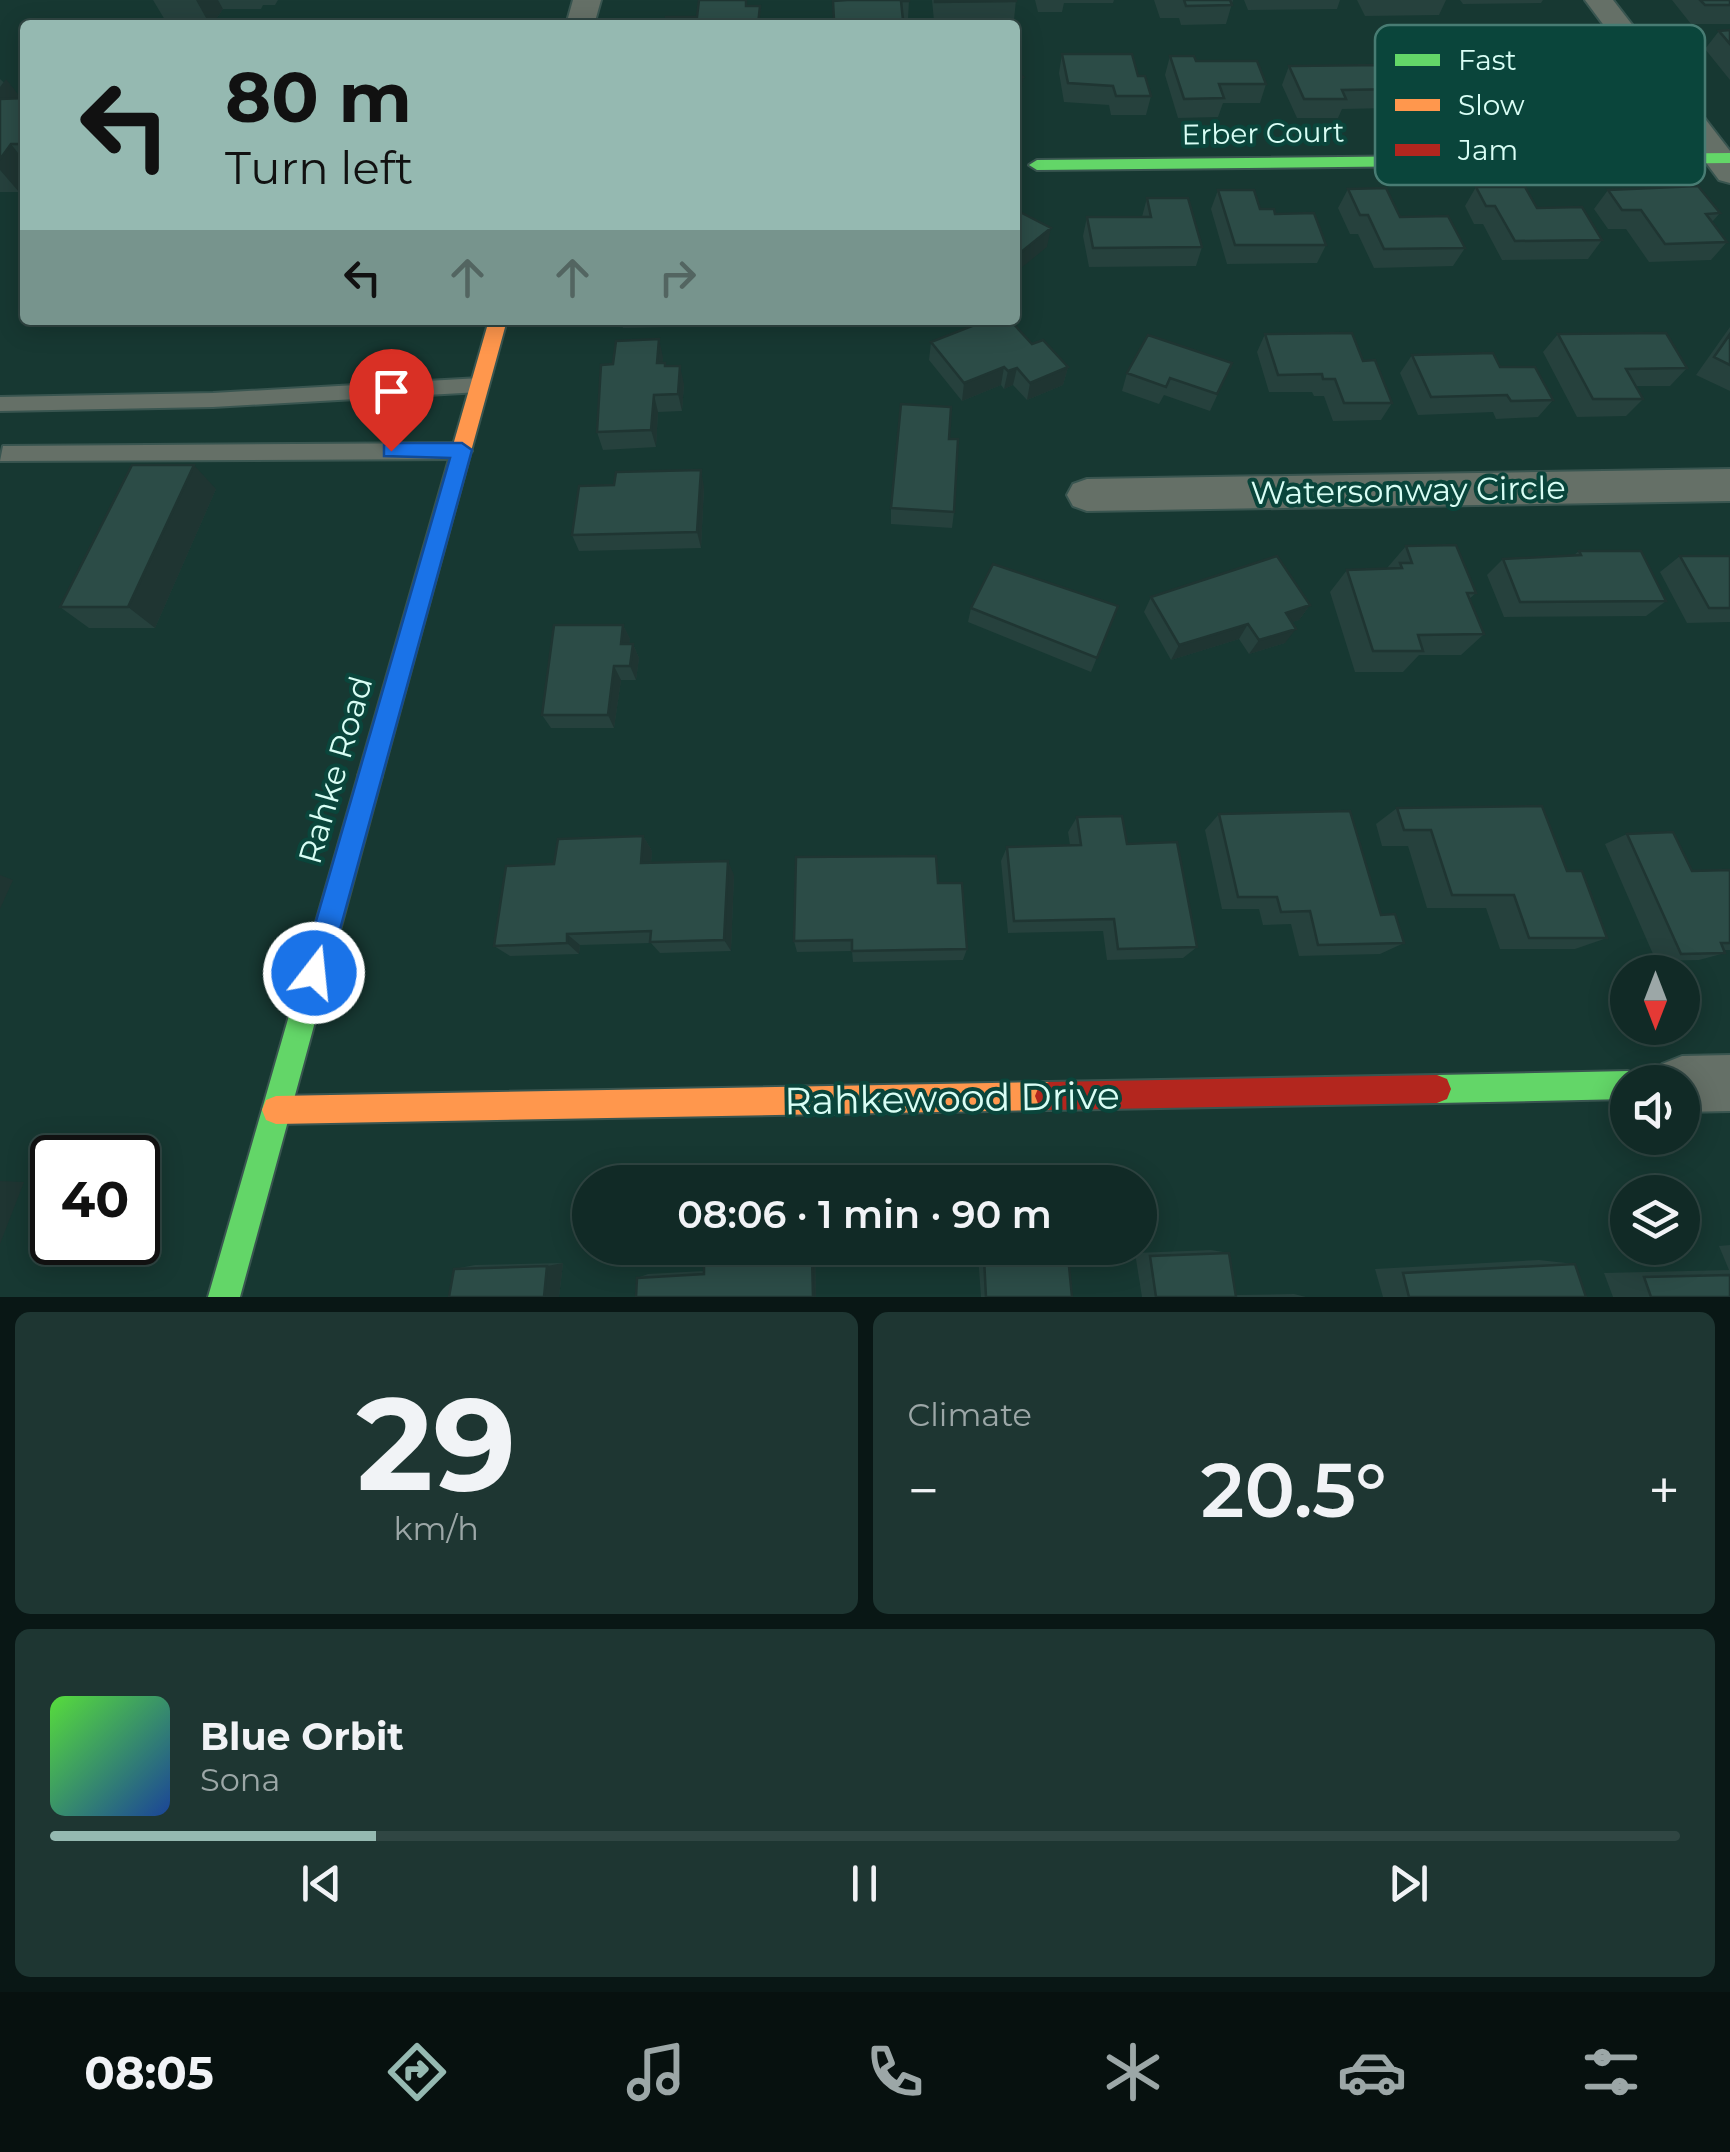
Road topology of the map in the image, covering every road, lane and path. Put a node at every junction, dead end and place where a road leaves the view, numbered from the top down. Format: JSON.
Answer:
{"nodes":[{"id":1,"x":1600,"y":0,"type":"edge"},
{"id":2,"x":1619,"y":25,"type":"edge"},
{"id":3,"x":1705,"y":136,"type":"edge"},
{"id":4,"x":1726,"y":163,"type":"edge"},
{"id":5,"x":1375,"y":164,"type":"edge"},
{"id":6,"x":1037,"y":165,"type":"dead end"},
{"id":7,"x":497,"y":325,"type":"edge"},
{"id":8,"x":480,"y":384,"type":"junction"},
{"id":9,"x":0,"y":404,"type":"edge"},
{"id":10,"x":462,"y":450,"type":"junction"},
{"id":11,"x":3,"y":454,"type":"dead end"},
{"id":12,"x":1730,"y":485,"type":"edge"},
{"id":13,"x":1087,"y":494,"type":"dead end"},
{"id":14,"x":1730,"y":1083,"type":"edge"},
{"id":15,"x":1700,"y":1084,"type":"edge"},
{"id":16,"x":1610,"y":1085,"type":"edge"},
{"id":17,"x":276,"y":1110,"type":"junction"},
{"id":18,"x":224,"y":1297,"type":"edge"}],
"edges":[{"from":1,"to":2,"type":"street"},
{"from":3,"to":4,"type":"street"},
{"from":5,"to":6,"type":"street","name":"Erber Court"},
{"from":7,"to":8,"type":"street","name":"Rahke Road"},
{"from":8,"to":9,"type":"lane"},
{"from":8,"to":10,"type":"street","name":"Rahke Road"},
{"from":10,"to":11,"type":"lane"},
{"from":10,"to":17,"type":"street","name":"Rahke Road"},
{"from":12,"to":13,"type":"street","name":"Watersonway Circle"},
{"from":14,"to":15,"type":"street"},
{"from":16,"to":17,"type":"street","name":"Rahkewood Drive"},
{"from":17,"to":18,"type":"street","name":"Rahke Road"}]}
